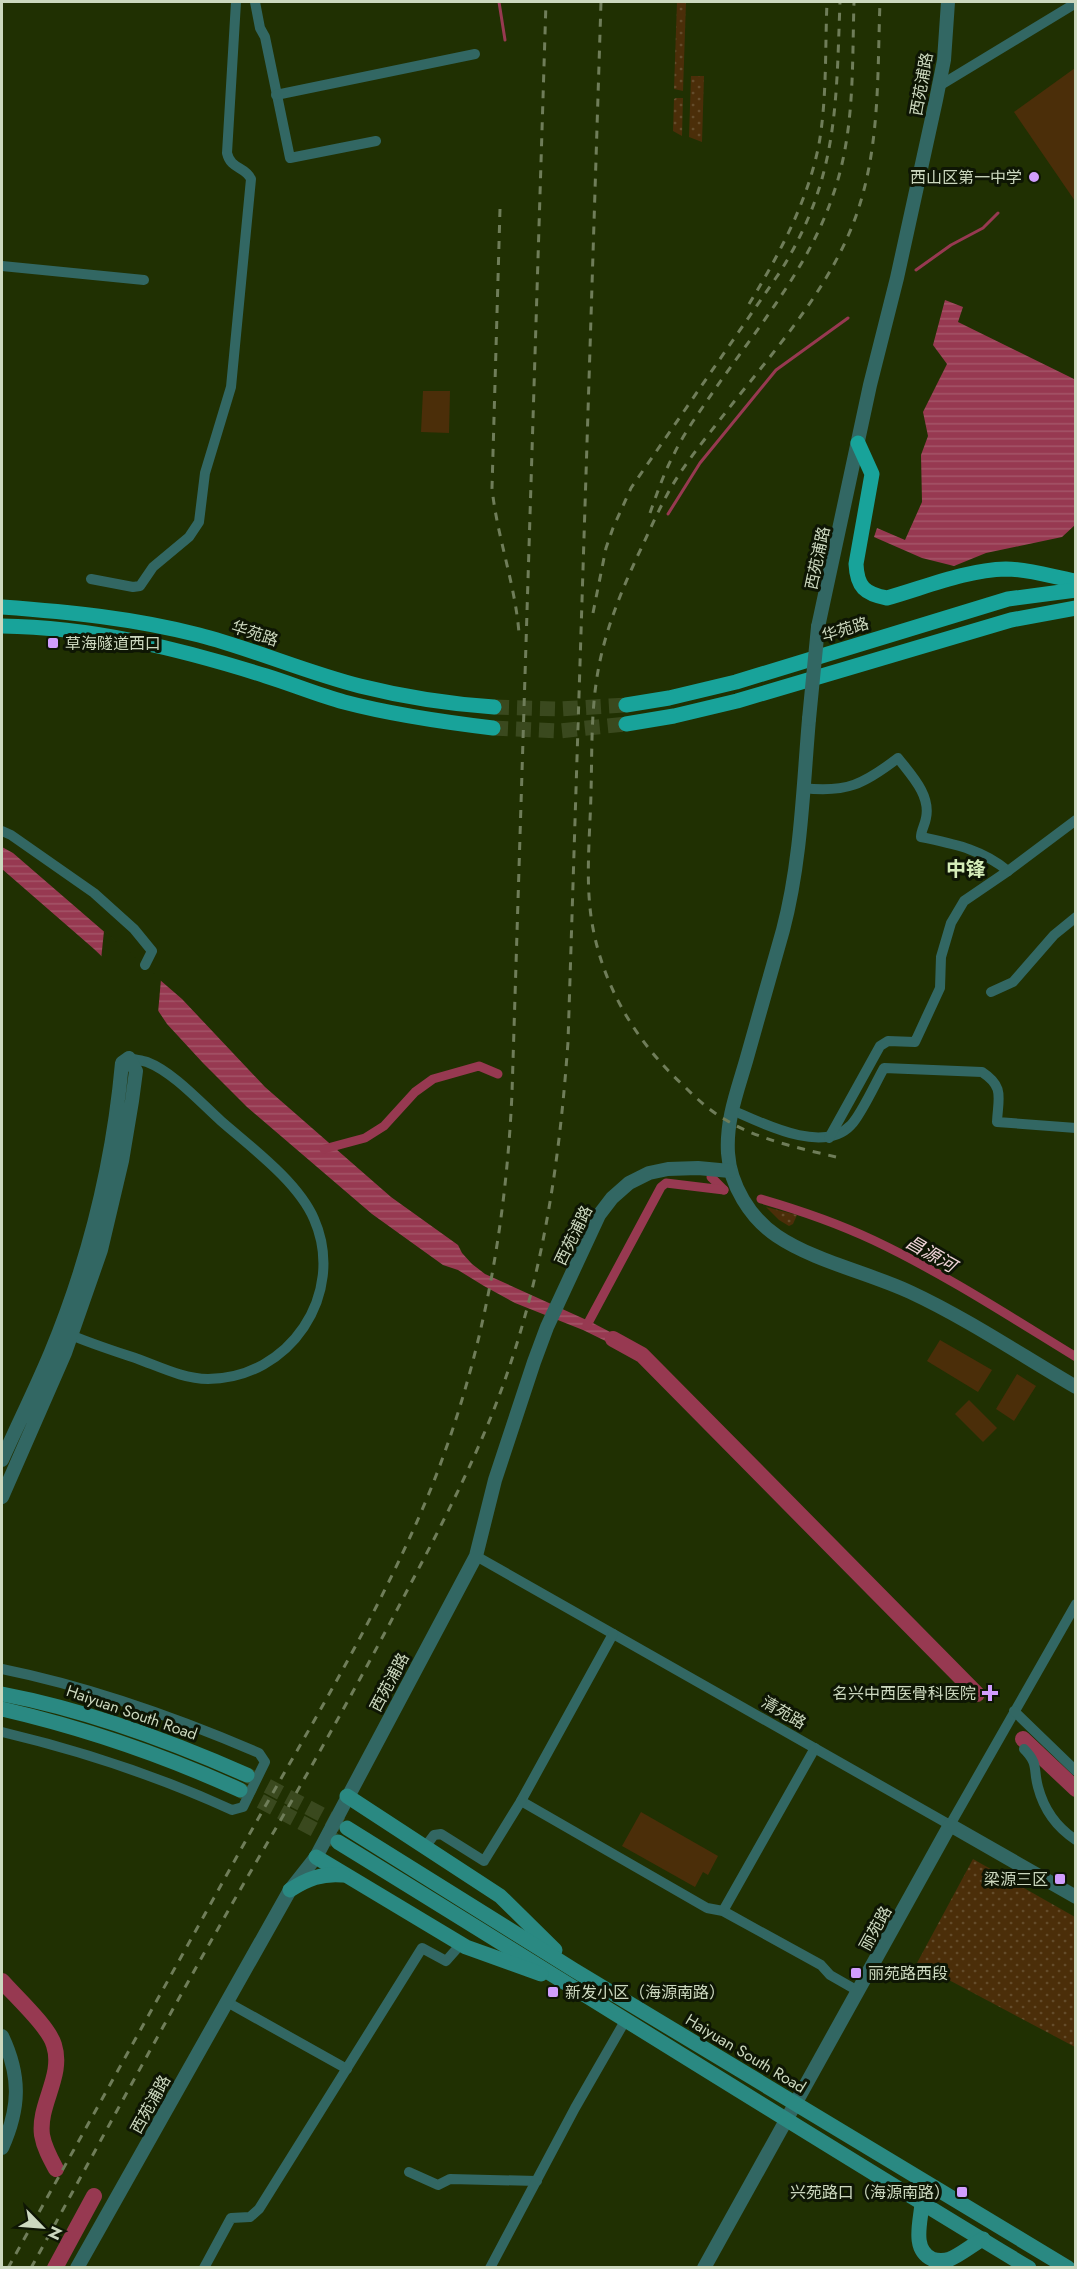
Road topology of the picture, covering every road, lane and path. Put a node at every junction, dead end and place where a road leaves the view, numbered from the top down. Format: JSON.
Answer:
{"nodes":[{"id":1,"x":236,"y":2,"type":"edge"},
{"id":2,"x":255,"y":2,"type":"edge"},
{"id":3,"x":948,"y":2,"type":"edge"},
{"id":4,"x":1076,"y":3,"type":"edge"},
{"id":5,"x":475,"y":54,"type":"dead end"},
{"id":6,"x":939,"y":86,"type":"junction"},
{"id":7,"x":276,"y":94,"type":"junction"},
{"id":8,"x":376,"y":141,"type":"dead end"},
{"id":9,"x":2,"y":266,"type":"edge"},
{"id":10,"x":144,"y":280,"type":"dead end"},
{"id":11,"x":858,"y":443,"type":"junction"},
{"id":12,"x":91,"y":579,"type":"dead end"},
{"id":13,"x":1076,"y":582,"type":"edge"},
{"id":14,"x":1076,"y":590,"type":"edge"},
{"id":15,"x":2,"y":608,"type":"edge"},
{"id":16,"x":1076,"y":608,"type":"edge"},
{"id":17,"x":2,"y":626,"type":"edge"},
{"id":18,"x":626,"y":705,"type":"tunnel mouth"},
{"id":19,"x":494,"y":707,"type":"tunnel mouth"},
{"id":20,"x":626,"y":724,"type":"tunnel mouth"},
{"id":21,"x":493,"y":728,"type":"tunnel mouth"},
{"id":22,"x":803,"y":788,"type":"junction"},
{"id":23,"x":1076,"y":820,"type":"edge"},
{"id":24,"x":2,"y":831,"type":"edge"},
{"id":25,"x":1008,"y":871,"type":"junction"},
{"id":26,"x":1076,"y":917,"type":"edge"},
{"id":27,"x":145,"y":965,"type":"dead end"},
{"id":28,"x":991,"y":992,"type":"dead end"},
{"id":29,"x":129,"y":1059,"type":"joint"},
{"id":30,"x":730,"y":1116,"type":"junction"},
{"id":31,"x":1076,"y":1128,"type":"edge"},
{"id":32,"x":829,"y":1138,"type":"junction"},
{"id":33,"x":730,"y":1171,"type":"junction"},
{"id":34,"x":65,"y":1333,"type":"junction"},
{"id":35,"x":1076,"y":1387,"type":"edge"},
{"id":36,"x":2,"y":1460,"type":"edge"},
{"id":37,"x":2,"y":1497,"type":"edge"},
{"id":38,"x":476,"y":1556,"type":"junction"},
{"id":39,"x":1076,"y":1604,"type":"edge"},
{"id":40,"x":613,"y":1634,"type":"junction"},
{"id":41,"x":2,"y":1669,"type":"edge"},
{"id":42,"x":2,"y":1694,"type":"edge"},
{"id":43,"x":2,"y":1709,"type":"edge"},
{"id":44,"x":1014,"y":1712,"type":"junction"},
{"id":45,"x":2,"y":1732,"type":"edge"},
{"id":46,"x":815,"y":1748,"type":"junction"},
{"id":47,"x":1024,"y":1749,"type":"dead end"},
{"id":48,"x":1076,"y":1771,"type":"edge"},
{"id":49,"x":248,"y":1775,"type":"tunnel mouth"},
{"id":50,"x":240,"y":1790,"type":"tunnel mouth"},
{"id":51,"x":347,"y":1796,"type":"junction"},
{"id":52,"x":521,"y":1801,"type":"junction"},
{"id":53,"x":950,"y":1825,"type":"junction"},
{"id":54,"x":347,"y":1828,"type":"tunnel mouth"},
{"id":55,"x":1076,"y":1840,"type":"edge"},
{"id":56,"x":338,"y":1842,"type":"tunnel mouth"},
{"id":57,"x":425,"y":1847,"type":"junction"},
{"id":58,"x":316,"y":1857,"type":"junction"},
{"id":59,"x":345,"y":1875,"type":"junction"},
{"id":60,"x":290,"y":1890,"type":"junction"},
{"id":61,"x":1076,"y":1897,"type":"edge"},
{"id":62,"x":723,"y":1911,"type":"junction"},
{"id":63,"x":461,"y":1944,"type":"junction"},
{"id":64,"x":570,"y":1976,"type":"junction"},
{"id":65,"x":858,"y":1991,"type":"junction"},
{"id":66,"x":227,"y":2002,"type":"junction"},
{"id":67,"x":625,"y":2021,"type":"junction"},
{"id":68,"x":2,"y":2036,"type":"edge"},
{"id":69,"x":347,"y":2069,"type":"junction"},
{"id":70,"x":796,"y":2104,"type":"junction"},
{"id":71,"x":786,"y":2121,"type":"junction"},
{"id":72,"x":2,"y":2148,"type":"edge"},
{"id":73,"x":409,"y":2172,"type":"dead end"},
{"id":74,"x":537,"y":2181,"type":"junction"},
{"id":75,"x":922,"y":2203,"type":"junction"},
{"id":76,"x":983,"y":2239,"type":"junction"},
{"id":77,"x":927,"y":2263,"type":"edge"},
{"id":78,"x":78,"y":2268,"type":"edge"},
{"id":79,"x":204,"y":2268,"type":"edge"},
{"id":80,"x":490,"y":2268,"type":"edge"},
{"id":81,"x":704,"y":2268,"type":"edge"},
{"id":82,"x":1029,"y":2268,"type":"edge"},
{"id":83,"x":1068,"y":2268,"type":"edge"}],
"edges":[{"from":1,"to":12,"type":"street"},
{"from":2,"to":7,"type":"street"},
{"from":3,"to":6,"type":"street","name":"西苑浦路"},
{"from":4,"to":6,"type":"street"},
{"from":5,"to":7,"type":"street"},
{"from":6,"to":11,"type":"street","name":"西苑浦路"},
{"from":7,"to":8,"type":"street"},
{"from":9,"to":10,"type":"street"},
{"from":11,"to":13,"type":"main road"},
{"from":11,"to":22,"type":"street","name":"西苑浦路","bridge":true},
{"from":14,"to":18,"type":"main road","name":"华苑路"},
{"from":15,"to":19,"type":"main road","name":"华苑路"},
{"from":16,"to":20,"type":"main road"},
{"from":17,"to":21,"type":"main road"},
{"from":22,"to":25,"type":"street"},
{"from":22,"to":30,"type":"street","name":"西苑浦路"},
{"from":23,"to":25,"type":"street"},
{"from":24,"to":27,"type":"street"},
{"from":25,"to":32,"type":"street"},
{"from":26,"to":28,"type":"street"},
{"from":29,"to":34,"type":"street"},
{"from":29,"to":34,"type":"street"},
{"from":30,"to":32,"type":"street"},
{"from":30,"to":33,"type":"street","name":"西苑浦路"},
{"from":31,"to":32,"type":"street"},
{"from":33,"to":35,"type":"street"},
{"from":33,"to":38,"type":"street","name":"西苑浦路"},
{"from":34,"to":36,"type":"street"},
{"from":34,"to":37,"type":"street"},
{"from":38,"to":40,"type":"street","name":"清苑路"},
{"from":38,"to":51,"type":"street","name":"西苑浦路"},
{"from":39,"to":44,"type":"street","name":"丽苑路"},
{"from":40,"to":46,"type":"street","name":"清苑路"},
{"from":40,"to":52,"type":"street"},
{"from":41,"to":45,"type":"street"},
{"from":42,"to":49,"type":"main road","name":"Haiyuan South Road"},
{"from":43,"to":50,"type":"main road","name":"Haiyuan South Road"},
{"from":44,"to":48,"type":"street"},
{"from":44,"to":53,"type":"street","name":"丽苑路"},
{"from":46,"to":53,"type":"street","name":"清苑路"},
{"from":46,"to":62,"type":"street"},
{"from":47,"to":55,"type":"street"},
{"from":51,"to":57,"type":"main road"},
{"from":51,"to":58,"type":"street","name":"西苑浦路"},
{"from":52,"to":57,"type":"street"},
{"from":52,"to":62,"type":"street"},
{"from":53,"to":61,"type":"street","name":"清苑路"},
{"from":53,"to":65,"type":"street","name":"丽苑路"},
{"from":54,"to":64,"type":"main road","name":"Haiyuan South Road"},
{"from":56,"to":64,"type":"main road","name":"Haiyuan South Road"},
{"from":57,"to":64,"type":"main road"},
{"from":58,"to":59,"type":"main road"},
{"from":58,"to":60,"type":"street","name":"西苑浦路"},
{"from":59,"to":60,"type":"main road"},
{"from":59,"to":63,"type":"main road"},
{"from":60,"to":66,"type":"street","name":"西苑浦路"},
{"from":62,"to":65,"type":"street"},
{"from":63,"to":64,"type":"main road"},
{"from":63,"to":69,"type":"street"},
{"from":64,"to":67,"type":"main road","name":"Haiyuan South Road"},
{"from":64,"to":70,"type":"main road","name":"Haiyuan South Road"},
{"from":65,"to":70,"type":"street","name":"丽苑路"},
{"from":66,"to":69,"type":"street"},
{"from":66,"to":78,"type":"street","name":"西苑浦路"},
{"from":67,"to":71,"type":"main road","name":"Haiyuan South Road"},
{"from":67,"to":74,"type":"street"},
{"from":68,"to":72,"type":"street"},
{"from":69,"to":79,"type":"street"},
{"from":70,"to":71,"type":"street","name":"丽苑路"},
{"from":70,"to":83,"type":"main road","name":"Haiyuan South Road"},
{"from":71,"to":75,"type":"main road","name":"Haiyuan South Road"},
{"from":71,"to":81,"type":"street","name":"丽苑路"},
{"from":73,"to":74,"type":"street"},
{"from":74,"to":80,"type":"street"},
{"from":75,"to":76,"type":"main road","name":"Haiyuan South Road"},
{"from":75,"to":77,"type":"main road"},
{"from":76,"to":77,"type":"main road"},
{"from":76,"to":82,"type":"main road","name":"Haiyuan South Road"}]}
